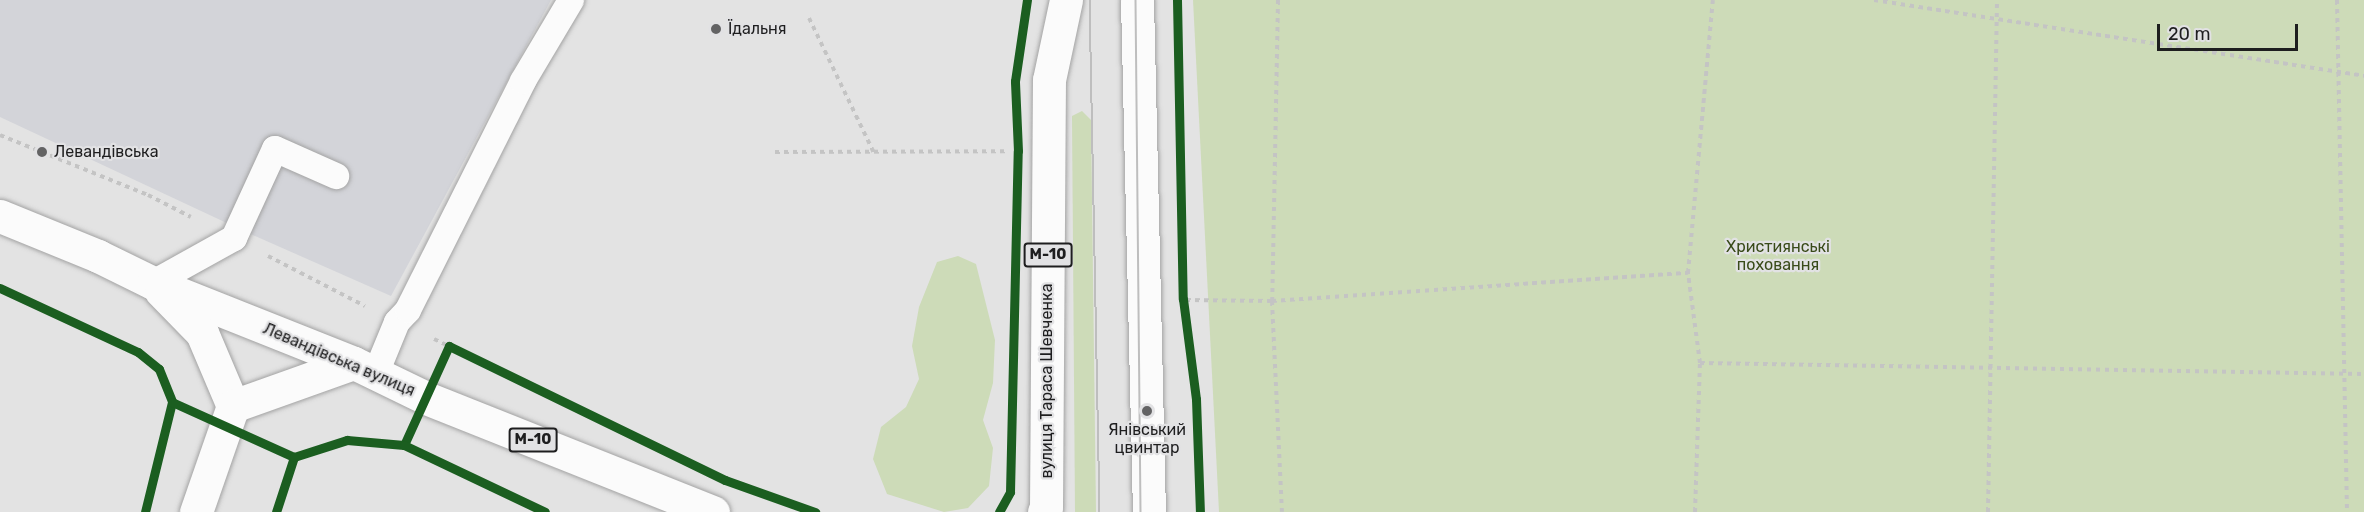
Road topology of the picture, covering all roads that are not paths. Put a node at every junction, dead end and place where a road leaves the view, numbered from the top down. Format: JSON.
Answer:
{"nodes":[{"id":1,"x":571,"y":0,"type":"edge"},
{"id":2,"x":1066,"y":0,"type":"edge"},
{"id":3,"x":1137,"y":0,"type":"edge"},
{"id":4,"x":336,"y":176,"type":"dead end"},
{"id":5,"x":0,"y":216,"type":"edge"},
{"id":6,"x":153,"y":283,"type":"junction"},
{"id":7,"x":365,"y":368,"type":"junction"},
{"id":8,"x":229,"y":416,"type":"junction"},
{"id":9,"x":196,"y":512,"type":"edge"},
{"id":10,"x":714,"y":512,"type":"edge"},
{"id":11,"x":1044,"y":512,"type":"edge"},
{"id":12,"x":1149,"y":512,"type":"edge"}],
"edges":[{"from":1,"to":7,"type":"lane"},
{"from":2,"to":11,"type":"main road","name":"вулиця Тараса Шевченка","number":"М-10"},
{"from":3,"to":12,"type":"main road"},
{"from":4,"to":6,"type":"lane"},
{"from":5,"to":6,"type":"main road","name":"Левандівська вулиця"},
{"from":6,"to":7,"type":"main road","name":"Левандівська вулиця"},
{"from":6,"to":8,"type":"main road"},
{"from":7,"to":8,"type":"main road"},
{"from":7,"to":10,"type":"main road","name":"Левандівська вулиця","number":"М-10"},
{"from":8,"to":9,"type":"main road"}]}
